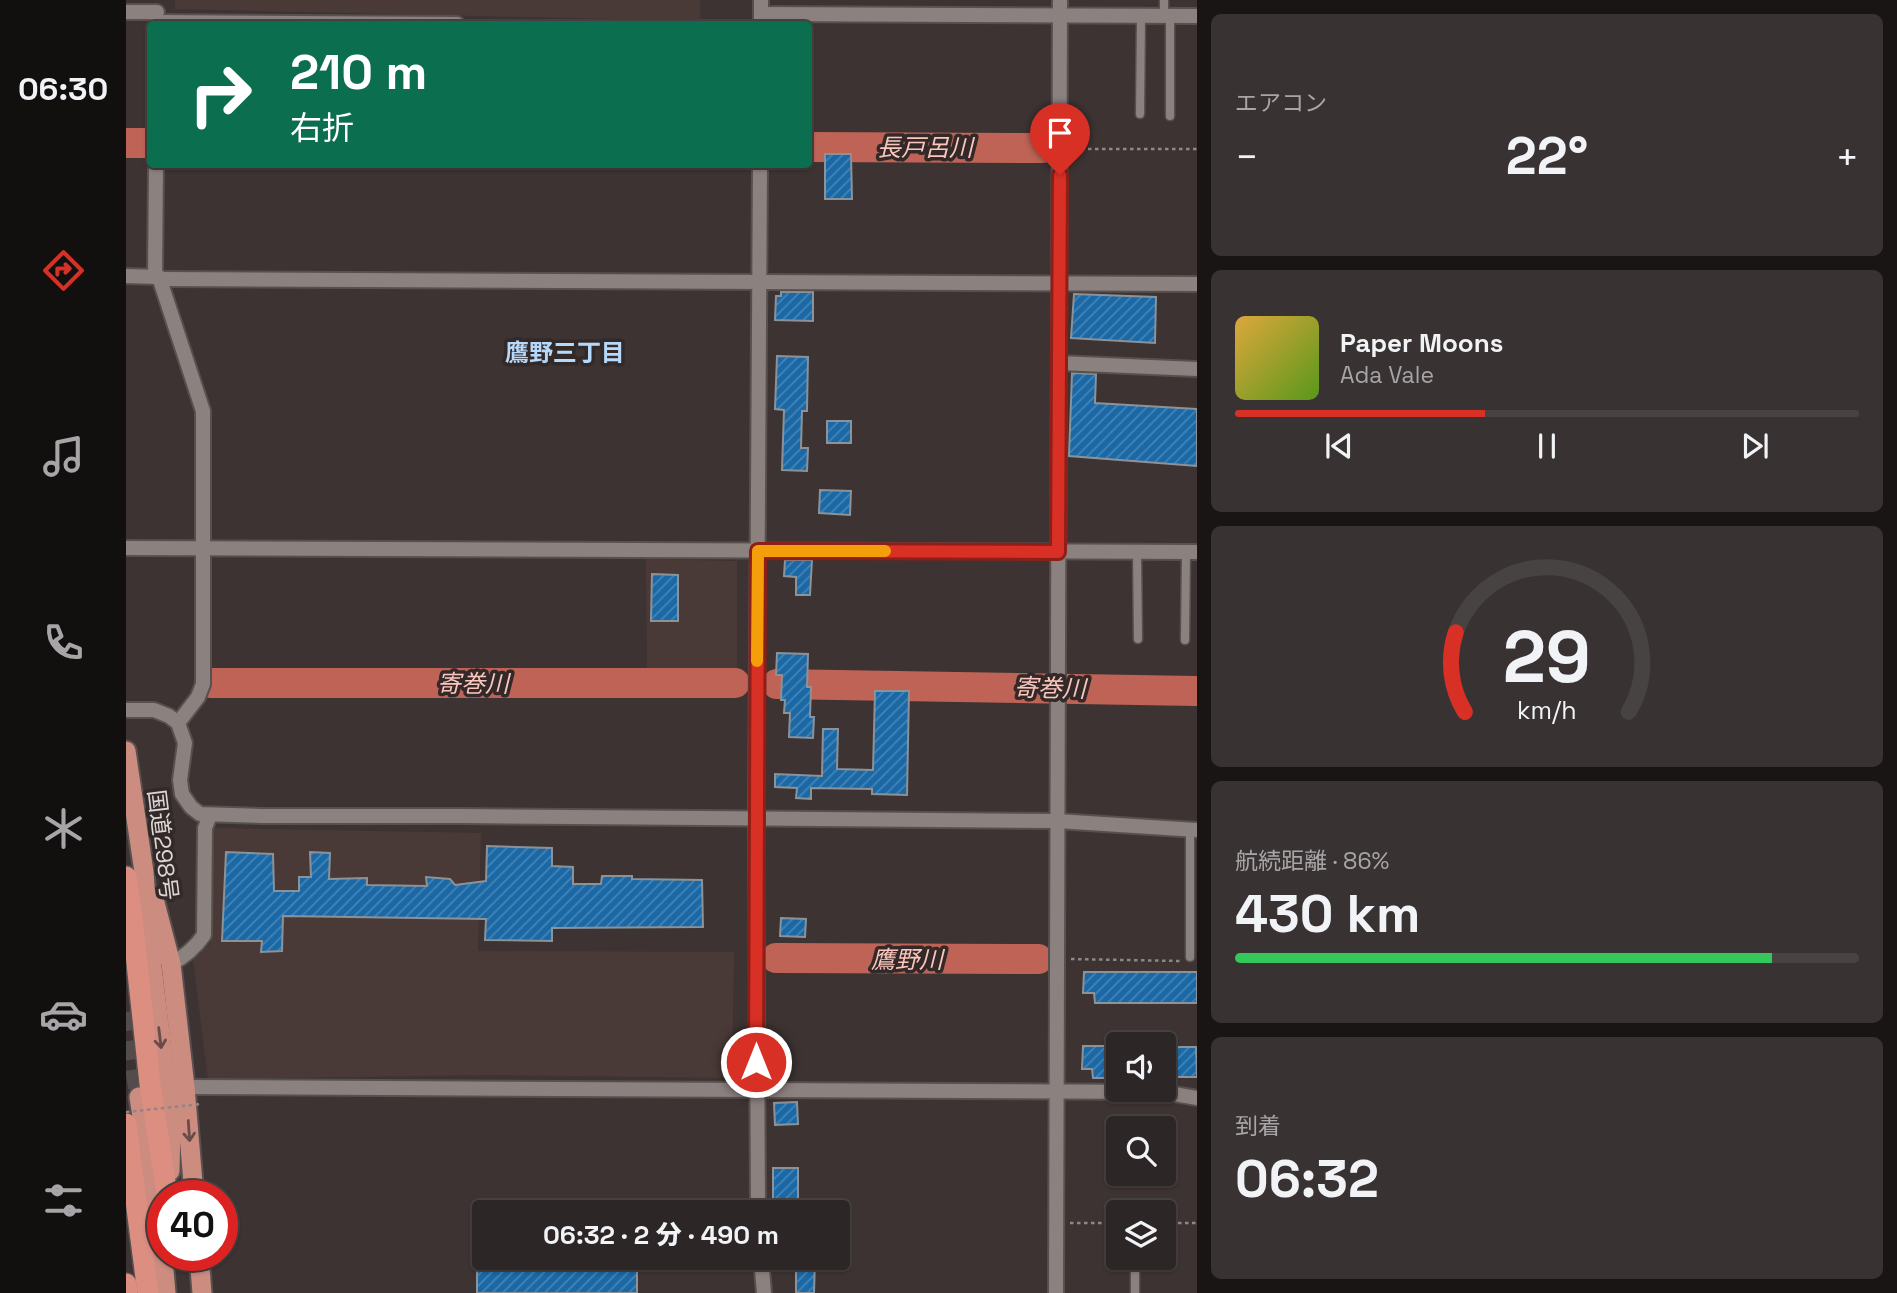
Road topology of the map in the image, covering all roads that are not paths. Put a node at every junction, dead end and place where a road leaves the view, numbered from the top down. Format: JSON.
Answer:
{"nodes":[{"id":1,"x":1164,"y":0,"type":"edge"},
{"id":2,"x":1060,"y":8,"type":"edge"},
{"id":3,"x":126,"y":12,"type":"edge"},
{"id":4,"x":761,"y":13,"type":"edge"},
{"id":5,"x":157,"y":15,"type":"edge"},
{"id":6,"x":1141,"y":16,"type":"junction"},
{"id":7,"x":1167,"y":16,"type":"junction"},
{"id":8,"x":1197,"y":16,"type":"edge"},
{"id":9,"x":357,"y":21,"type":"edge"},
{"id":10,"x":1140,"y":114,"type":"dead end"},
{"id":11,"x":1170,"y":116,"type":"dead end"},
{"id":12,"x":156,"y":168,"type":"edge"},
{"id":13,"x":760,"y":168,"type":"edge"},
{"id":14,"x":126,"y":276,"type":"edge"},
{"id":15,"x":157,"y":278,"type":"junction"},
{"id":16,"x":759,"y":281,"type":"junction"},
{"id":17,"x":1060,"y":282,"type":"junction"},
{"id":18,"x":1197,"y":284,"type":"edge"},
{"id":19,"x":1059,"y":363,"type":"junction"},
{"id":20,"x":1197,"y":369,"type":"edge"},
{"id":21,"x":126,"y":548,"type":"edge"},
{"id":22,"x":202,"y":549,"type":"junction"},
{"id":23,"x":758,"y":551,"type":"junction"},
{"id":24,"x":1058,"y":552,"type":"junction"},
{"id":25,"x":1137,"y":552,"type":"junction"},
{"id":26,"x":1192,"y":552,"type":"edge"},
{"id":27,"x":1138,"y":639,"type":"dead end"},
{"id":28,"x":1185,"y":640,"type":"dead end"},
{"id":29,"x":126,"y":710,"type":"edge"},
{"id":30,"x":178,"y":723,"type":"junction"},
{"id":31,"x":126,"y":751,"type":"edge"},
{"id":32,"x":210,"y":815,"type":"junction"},
{"id":33,"x":756,"y":818,"type":"junction"},
{"id":34,"x":1057,"y":821,"type":"junction"},
{"id":35,"x":1194,"y":830,"type":"edge"},
{"id":36,"x":135,"y":874,"type":"edge"},
{"id":37,"x":1187,"y":959,"type":"road end"},
{"id":38,"x":171,"y":964,"type":"junction"},
{"id":39,"x":185,"y":1087,"type":"junction"},
{"id":40,"x":145,"y":1090,"type":"junction"},
{"id":41,"x":756,"y":1090,"type":"junction"},
{"id":42,"x":1056,"y":1092,"type":"junction"},
{"id":43,"x":1197,"y":1098,"type":"edge"},
{"id":44,"x":126,"y":1124,"type":"edge"},
{"id":45,"x":165,"y":1180,"type":"edge"},
{"id":46,"x":169,"y":1180,"type":"edge"},
{"id":47,"x":193,"y":1180,"type":"edge"},
{"id":48,"x":758,"y":1200,"type":"edge"},
{"id":49,"x":762,"y":1270,"type":"edge"},
{"id":50,"x":1135,"y":1270,"type":"edge"},
{"id":51,"x":176,"y":1271,"type":"edge"},
{"id":52,"x":200,"y":1271,"type":"edge"},
{"id":53,"x":126,"y":1284,"type":"edge"},
{"id":54,"x":127,"y":1293,"type":"edge"},
{"id":55,"x":148,"y":1293,"type":"edge"},
{"id":56,"x":166,"y":1293,"type":"edge"},
{"id":57,"x":178,"y":1293,"type":"edge"},
{"id":58,"x":202,"y":1293,"type":"edge"},
{"id":59,"x":764,"y":1293,"type":"edge"},
{"id":60,"x":1056,"y":1293,"type":"edge"},
{"id":61,"x":1135,"y":1293,"type":"edge"}],
"edges":[{"from":1,"to":7,"type":"lane"},
{"from":2,"to":4,"type":"street"},
{"from":2,"to":6,"type":"street"},
{"from":2,"to":17,"type":"street"},
{"from":3,"to":5,"type":"street"},
{"from":5,"to":9,"type":"street"},
{"from":6,"to":7,"type":"street"},
{"from":6,"to":10,"type":"lane"},
{"from":7,"to":8,"type":"street"},
{"from":7,"to":11,"type":"lane"},
{"from":12,"to":15,"type":"street"},
{"from":13,"to":16,"type":"street"},
{"from":14,"to":15,"type":"street"},
{"from":15,"to":16,"type":"street"},
{"from":15,"to":22,"type":"street"},
{"from":16,"to":17,"type":"street"},
{"from":16,"to":23,"type":"street"},
{"from":17,"to":18,"type":"street"},
{"from":17,"to":19,"type":"street"},
{"from":19,"to":20,"type":"street"},
{"from":19,"to":24,"type":"street"},
{"from":21,"to":22,"type":"street"},
{"from":22,"to":23,"type":"street"},
{"from":22,"to":30,"type":"street"},
{"from":23,"to":24,"type":"street"},
{"from":23,"to":33,"type":"street"},
{"from":24,"to":25,"type":"street"},
{"from":24,"to":34,"type":"street"},
{"from":25,"to":26,"type":"street"},
{"from":25,"to":27,"type":"lane"},
{"from":26,"to":28,"type":"lane"},
{"from":29,"to":30,"type":"street"},
{"from":30,"to":32,"type":"street"},
{"from":31,"to":36,"type":"highway","name":"国道298号"},
{"from":32,"to":33,"type":"street"},
{"from":32,"to":38,"type":"street"},
{"from":33,"to":34,"type":"street"},
{"from":33,"to":41,"type":"street"},
{"from":34,"to":35,"type":"street"},
{"from":34,"to":42,"type":"street"},
{"from":35,"to":37,"type":"lane"},
{"from":36,"to":38,"type":"highway"},
{"from":36,"to":40,"type":"highway"},
{"from":36,"to":46,"type":"highway","name":"国道298号","one_way":true},
{"from":38,"to":39,"type":"highway"},
{"from":39,"to":41,"type":"street"},
{"from":39,"to":47,"type":"highway","one_way":true},
{"from":40,"to":45,"type":"highway"},
{"from":40,"to":56,"type":"highway"},
{"from":41,"to":42,"type":"street"},
{"from":41,"to":48,"type":"street"},
{"from":42,"to":43,"type":"street"},
{"from":42,"to":60,"type":"street"},
{"from":44,"to":55,"type":"highway"},
{"from":49,"to":59,"type":"street"},
{"from":50,"to":61,"type":"lane"},
{"from":51,"to":57,"type":"highway"},
{"from":52,"to":58,"type":"highway"},
{"from":53,"to":54,"type":"highway"}]}
